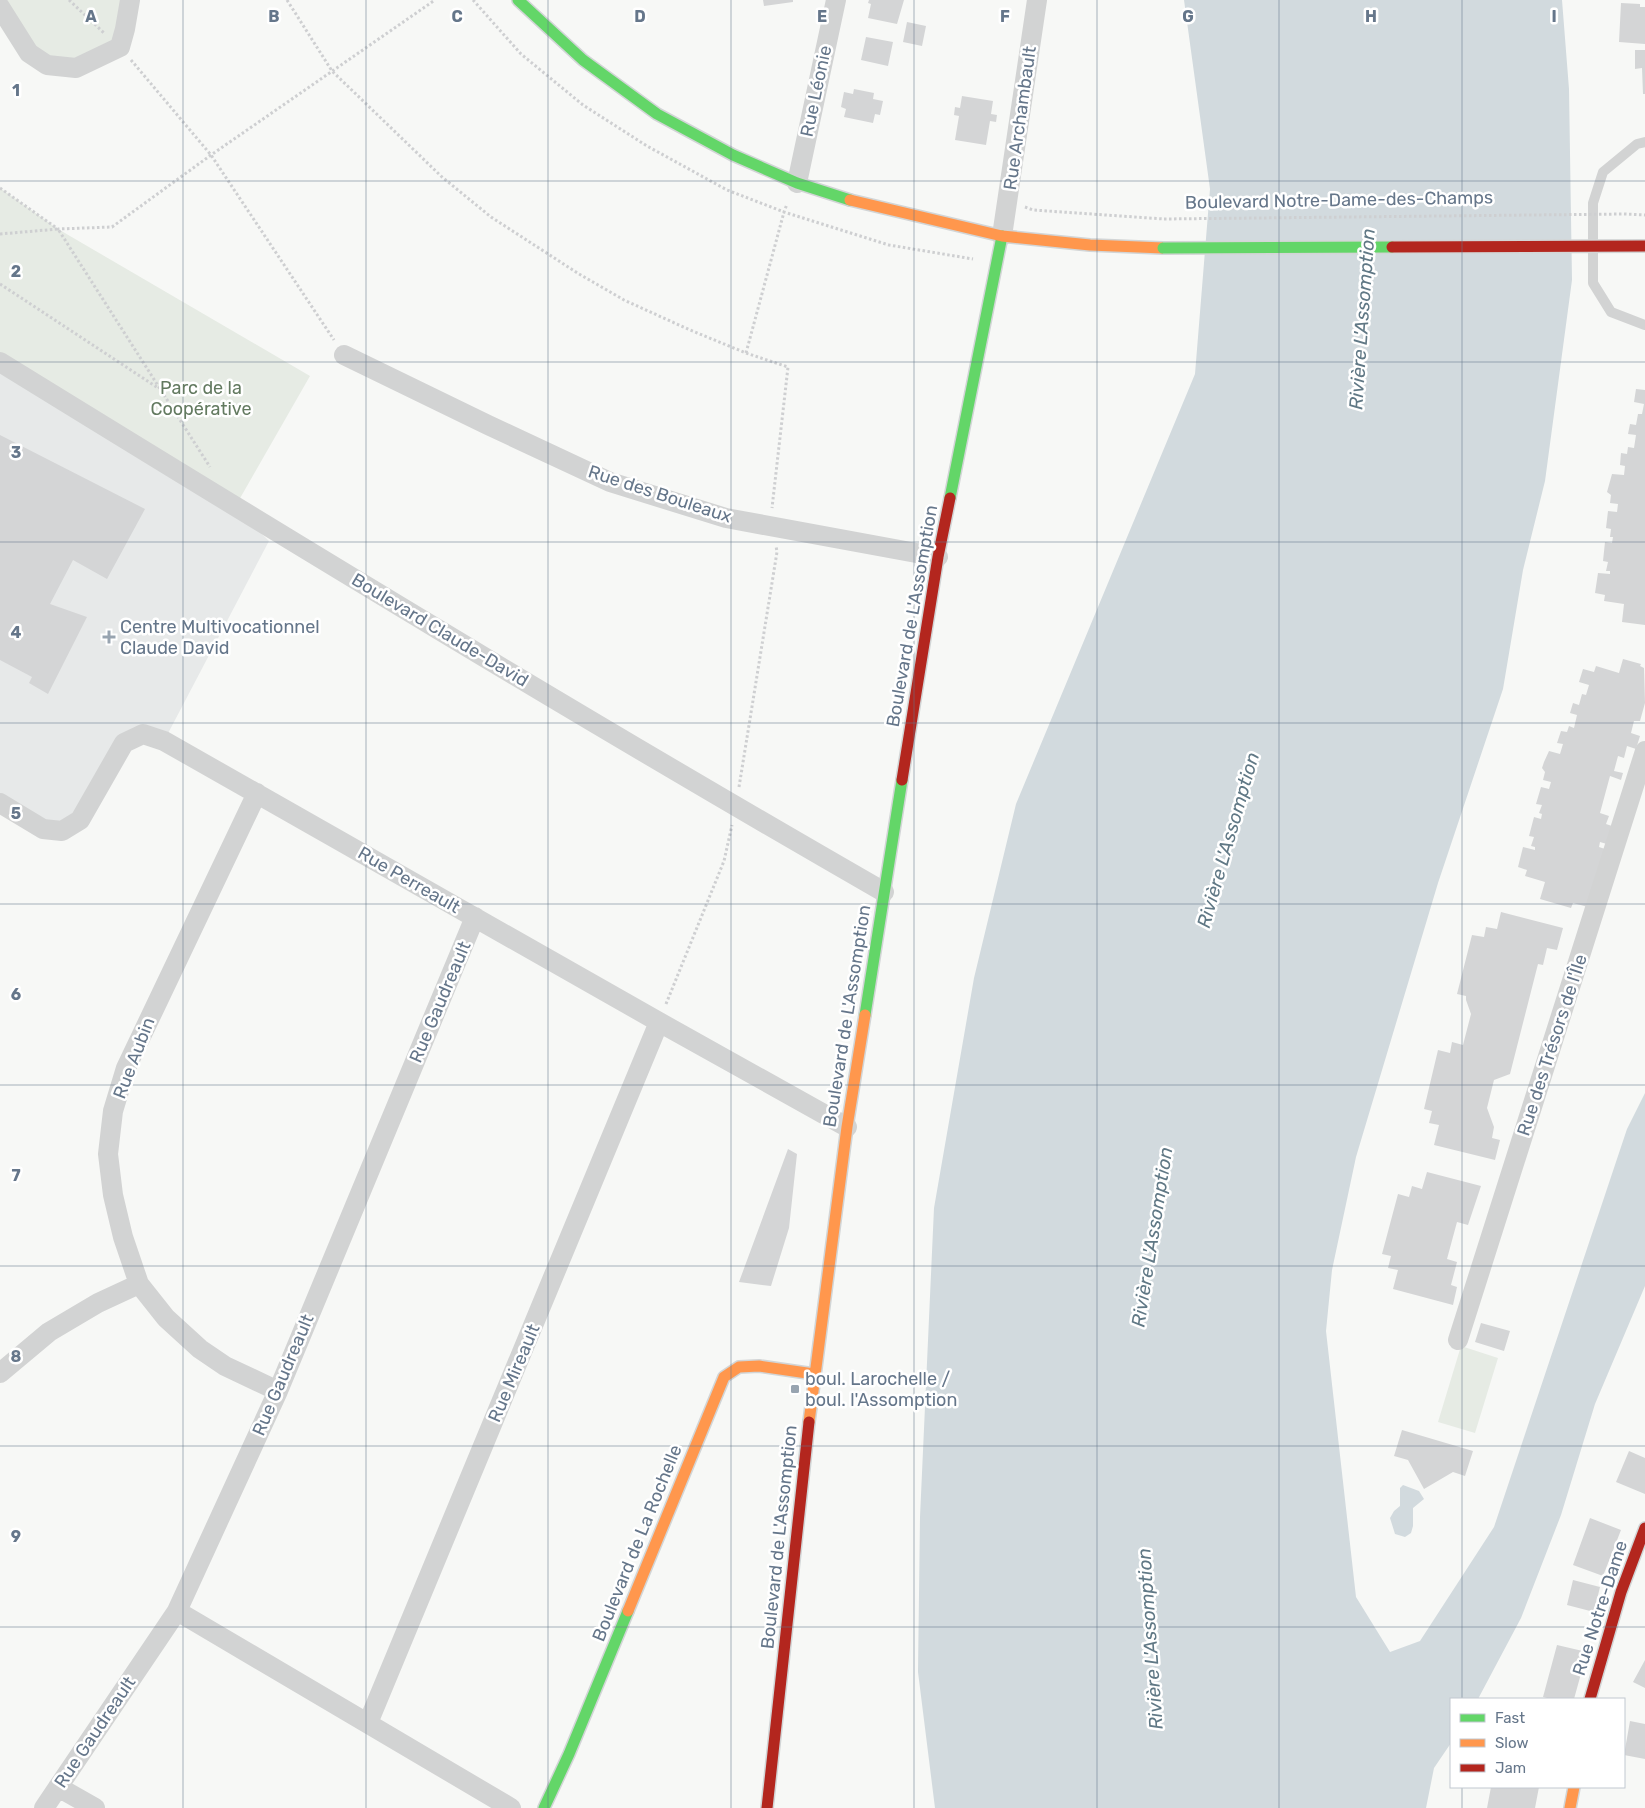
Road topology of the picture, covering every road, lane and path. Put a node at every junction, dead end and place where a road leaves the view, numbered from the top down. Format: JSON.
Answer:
{"nodes":[{"id":1,"x":69,"y":0,"type":"edge"},
{"id":2,"x":130,"y":0,"type":"edge"},
{"id":3,"x":287,"y":0,"type":"edge"},
{"id":4,"x":435,"y":0,"type":"edge"},
{"id":5,"x":518,"y":0,"type":"edge"},
{"id":6,"x":836,"y":0,"type":"edge"},
{"id":7,"x":1037,"y":0,"type":"edge"},
{"id":8,"x":0,"y":7,"type":"edge"},
{"id":9,"x":120,"y":47,"type":"junction"},
{"id":10,"x":332,"y":71,"type":"junction"},
{"id":11,"x":1645,"y":142,"type":"edge"},
{"id":12,"x":212,"y":154,"type":"junction"},
{"id":13,"x":797,"y":183,"type":"junction"},
{"id":14,"x":0,"y":188,"type":"edge"},
{"id":15,"x":1025,"y":208,"type":"dead end"},
{"id":16,"x":1645,"y":214,"type":"edge"},
{"id":17,"x":58,"y":229,"type":"junction"},
{"id":18,"x":0,"y":234,"type":"edge"},
{"id":19,"x":1002,"y":236,"type":"junction"},
{"id":20,"x":1645,"y":246,"type":"edge"},
{"id":21,"x":0,"y":284,"type":"edge"},
{"id":22,"x":1645,"y":324,"type":"edge"},
{"id":23,"x":746,"y":353,"type":"junction"},
{"id":24,"x":344,"y":355,"type":"joint"},
{"id":25,"x":0,"y":362,"type":"edge"},
{"id":26,"x":160,"y":389,"type":"junction"},
{"id":27,"x":210,"y":468,"type":"dead end"},
{"id":28,"x":770,"y":526,"type":"junction"},
{"id":29,"x":938,"y":557,"type":"junction"},
{"id":30,"x":1645,"y":751,"type":"edge"},
{"id":31,"x":257,"y":792,"type":"junction"},
{"id":32,"x":0,"y":803,"type":"edge"},
{"id":33,"x":736,"y":807,"type":"junction"},
{"id":34,"x":884,"y":892,"type":"junction"},
{"id":35,"x":475,"y":918,"type":"junction"},
{"id":36,"x":659,"y":1022,"type":"junction"},
{"id":37,"x":847,"y":1127,"type":"junction"},
{"id":38,"x":138,"y":1284,"type":"junction"},
{"id":39,"x":1458,"y":1340,"type":"dead end"},
{"id":40,"x":0,"y":1373,"type":"edge"},
{"id":41,"x":814,"y":1374,"type":"junction"},
{"id":42,"x":278,"y":1390,"type":"junction"},
{"id":43,"x":1644,"y":1534,"type":"edge"},
{"id":44,"x":177,"y":1610,"type":"junction"},
{"id":45,"x":1590,"y":1698,"type":"edge"},
{"id":46,"x":368,"y":1723,"type":"junction"},
{"id":47,"x":58,"y":1787,"type":"junction"},
{"id":48,"x":1574,"y":1788,"type":"edge"},
{"id":49,"x":44,"y":1808,"type":"edge"},
{"id":50,"x":95,"y":1808,"type":"edge"},
{"id":51,"x":510,"y":1808,"type":"edge"},
{"id":52,"x":544,"y":1808,"type":"edge"},
{"id":53,"x":767,"y":1808,"type":"edge"},
{"id":54,"x":1570,"y":1808,"type":"edge"}],
"edges":[{"from":1,"to":9,"type":"path"},
{"from":2,"to":9,"type":"street"},
{"from":3,"to":10,"type":"path"},
{"from":4,"to":10,"type":"path"},
{"from":5,"to":13,"type":"street"},
{"from":6,"to":13,"type":"street","name":"Rue Léonie"},
{"from":7,"to":19,"type":"street","name":"Rue Archambault"},
{"from":8,"to":9,"type":"street"},
{"from":9,"to":12,"type":"path"},
{"from":10,"to":12,"type":"path"},
{"from":10,"to":23,"type":"path"},
{"from":11,"to":22,"type":"lane"},
{"from":12,"to":17,"type":"path"},
{"from":12,"to":24,"type":"path"},
{"from":13,"to":19,"type":"street"},
{"from":13,"to":23,"type":"path"},
{"from":14,"to":17,"type":"path"},
{"from":15,"to":16,"type":"path","name":"Boulevard Notre-Dame-des-Champs","bridge":true},
{"from":17,"to":18,"type":"path"},
{"from":17,"to":26,"type":"path"},
{"from":19,"to":20,"type":"street","bridge":true},
{"from":19,"to":29,"type":"street","name":"Boulevard de L'Assomption"},
{"from":21,"to":26,"type":"path"},
{"from":23,"to":28,"type":"path"},
{"from":24,"to":28,"type":"street","name":"Rue des Bouleaux"},
{"from":25,"to":33,"type":"street","name":"Boulevard Claude-David"},
{"from":26,"to":27,"type":"path"},
{"from":28,"to":29,"type":"street","name":"Rue des Bouleaux"},
{"from":28,"to":33,"type":"path"},
{"from":29,"to":34,"type":"street","name":"Boulevard de L'Assomption"},
{"from":30,"to":39,"type":"street","name":"Rue des Trésors de l'Île"},
{"from":31,"to":32,"type":"street","name":"Rue Perreault"},
{"from":31,"to":35,"type":"street","name":"Rue Perreault"},
{"from":31,"to":38,"type":"street","name":"Rue Aubin"},
{"from":33,"to":34,"type":"street","name":"Boulevard Claude-David"},
{"from":33,"to":36,"type":"path"},
{"from":34,"to":37,"type":"street","name":"Boulevard de L'Assomption"},
{"from":35,"to":36,"type":"street","name":"Rue Perreault"},
{"from":35,"to":42,"type":"street","name":"Rue Gaudreault"},
{"from":36,"to":37,"type":"street","name":"Rue Perreault"},
{"from":36,"to":46,"type":"street","name":"Rue Mireault"},
{"from":37,"to":41,"type":"street","name":"Boulevard de L'Assomption"},
{"from":38,"to":40,"type":"street"},
{"from":38,"to":42,"type":"street","name":"Rue Aubin"},
{"from":41,"to":52,"type":"street","name":"Boulevard de La Rochelle"},
{"from":41,"to":53,"type":"street","name":"Boulevard de L'Assomption"},
{"from":42,"to":44,"type":"street","name":"Rue Gaudreault"},
{"from":43,"to":45,"type":"street","name":"Rue Notre-Dame"},
{"from":44,"to":46,"type":"street"},
{"from":44,"to":47,"type":"street","name":"Rue Gaudreault"},
{"from":46,"to":51,"type":"street"},
{"from":47,"to":49,"type":"street","name":"Rue Gaudreault"},
{"from":47,"to":50,"type":"street"},
{"from":48,"to":54,"type":"street"}]}
